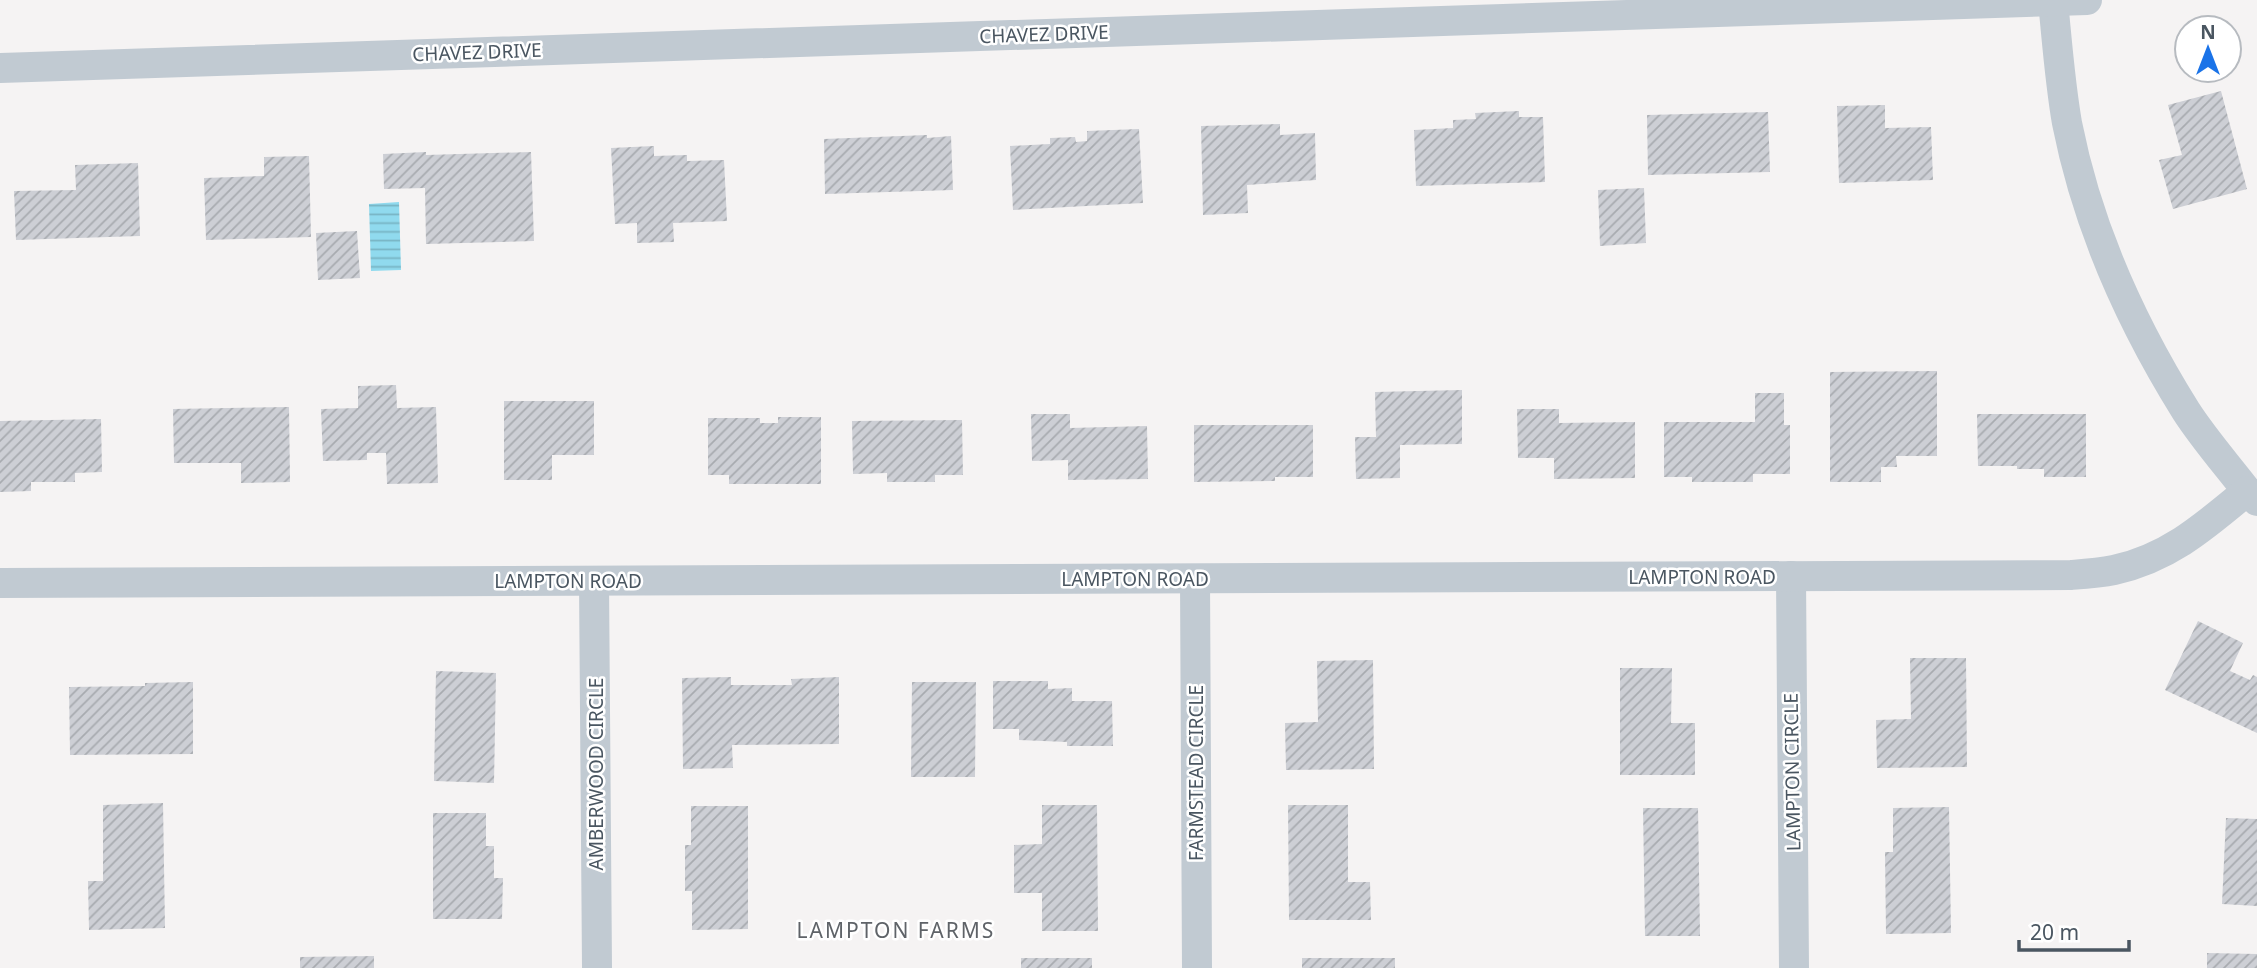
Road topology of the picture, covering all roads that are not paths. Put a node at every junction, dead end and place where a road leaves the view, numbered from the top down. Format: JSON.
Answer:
{"nodes":[{"id":1,"x":2087,"y":0,"type":"edge"},
{"id":2,"x":2053,"y":1,"type":"edge"},
{"id":3,"x":1536,"y":9,"type":"edge"},
{"id":4,"x":0,"y":68,"type":"edge"},
{"id":5,"x":2252,"y":496,"type":"edge"},
{"id":6,"x":1791,"y":576,"type":"junction"},
{"id":7,"x":1195,"y":579,"type":"junction"},
{"id":8,"x":594,"y":581,"type":"junction"},
{"id":9,"x":0,"y":583,"type":"edge"},
{"id":10,"x":597,"y":968,"type":"edge"},
{"id":11,"x":1197,"y":968,"type":"edge"},
{"id":12,"x":1794,"y":968,"type":"edge"}],
"edges":[{"from":1,"to":2,"type":"street","name":"CHAVEZ DRIVE"},
{"from":2,"to":3,"type":"street","name":"CHAVEZ DRIVE"},
{"from":2,"to":5,"type":"street"},
{"from":3,"to":4,"type":"street","name":"CHAVEZ DRIVE"},
{"from":5,"to":6,"type":"street","name":"LAMPTON ROAD"},
{"from":6,"to":7,"type":"street","name":"LAMPTON ROAD"},
{"from":6,"to":12,"type":"street","name":"LAMPTON CIRCLE"},
{"from":7,"to":8,"type":"street","name":"LAMPTON ROAD"},
{"from":7,"to":11,"type":"street","name":"FARMSTEAD CIRCLE"},
{"from":8,"to":9,"type":"street","name":"LAMPTON ROAD"},
{"from":8,"to":10,"type":"street","name":"AMBERWOOD CIRCLE"}]}
